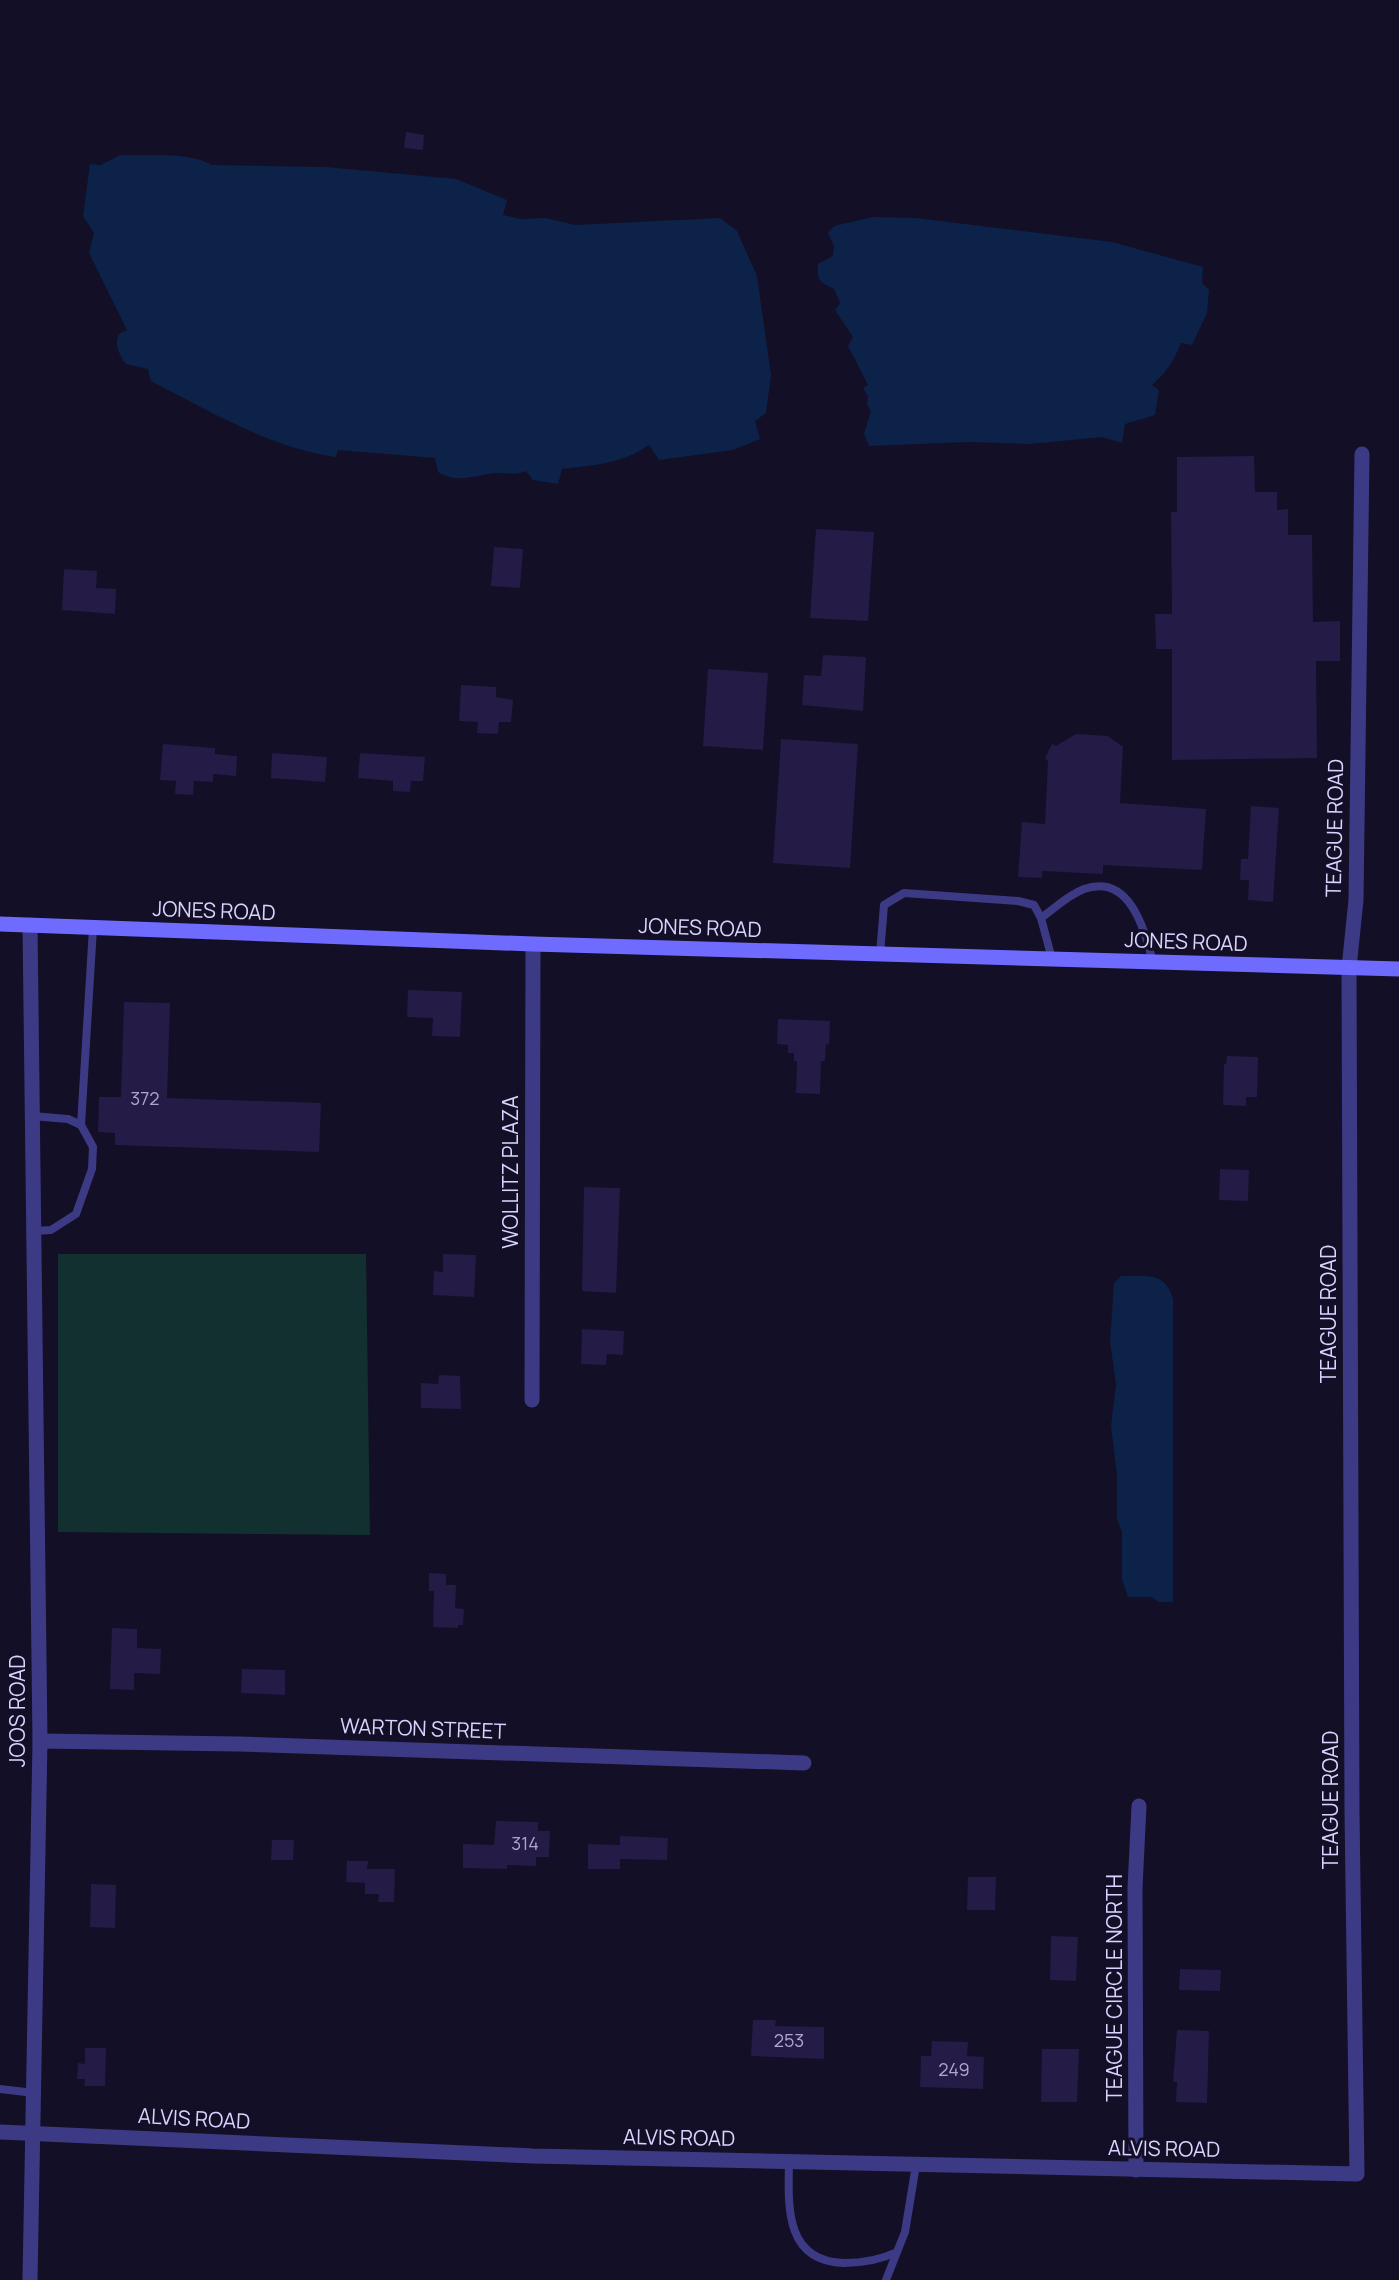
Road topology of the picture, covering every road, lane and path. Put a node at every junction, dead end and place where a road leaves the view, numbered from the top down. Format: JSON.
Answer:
{"nodes":[{"id":1,"x":1362,"y":454,"type":"dead end"},
{"id":2,"x":1041,"y":918,"type":"junction"},
{"id":3,"x":0,"y":924,"type":"edge"},
{"id":4,"x":30,"y":925,"type":"junction"},
{"id":5,"x":93,"y":928,"type":"junction"},
{"id":6,"x":533,"y":944,"type":"junction"},
{"id":7,"x":880,"y":954,"type":"junction"},
{"id":8,"x":1052,"y":959,"type":"junction"},
{"id":9,"x":1153,"y":962,"type":"junction"},
{"id":10,"x":1349,"y":968,"type":"junction"},
{"id":11,"x":1399,"y":969,"type":"edge"},
{"id":12,"x":32,"y":1116,"type":"junction"},
{"id":13,"x":81,"y":1125,"type":"junction"},
{"id":14,"x":34,"y":1231,"type":"junction"},
{"id":15,"x":532,"y":1400,"type":"dead end"},
{"id":16,"x":40,"y":1740,"type":"junction"},
{"id":17,"x":804,"y":1763,"type":"dead end"},
{"id":18,"x":1138,"y":1806,"type":"dead end"},
{"id":19,"x":0,"y":2089,"type":"edge"},
{"id":20,"x":34,"y":2093,"type":"junction"},
{"id":21,"x":0,"y":2132,"type":"edge"},
{"id":22,"x":33,"y":2133,"type":"junction"},
{"id":23,"x":789,"y":2162,"type":"junction"},
{"id":24,"x":916,"y":2165,"type":"junction"},
{"id":25,"x":1136,"y":2170,"type":"junction"},
{"id":26,"x":1357,"y":2174,"type":"joint"},
{"id":27,"x":897,"y":2252,"type":"junction"},
{"id":28,"x":30,"y":2280,"type":"edge"},
{"id":29,"x":886,"y":2280,"type":"edge"}],
"edges":[{"from":1,"to":10,"type":"street","name":"TEAGUE ROAD"},
{"from":2,"to":7,"type":"lane"},
{"from":2,"to":8,"type":"lane"},
{"from":2,"to":9,"type":"lane"},
{"from":3,"to":4,"type":"street","name":"JONES ROAD"},
{"from":4,"to":5,"type":"street","name":"JONES ROAD"},
{"from":4,"to":12,"type":"street","name":"JOOS ROAD"},
{"from":5,"to":6,"type":"street","name":"JONES ROAD"},
{"from":5,"to":13,"type":"lane"},
{"from":6,"to":7,"type":"street","name":"JONES ROAD"},
{"from":6,"to":15,"type":"street","name":"WOLLITZ PLAZA"},
{"from":7,"to":8,"type":"street","name":"JONES ROAD"},
{"from":8,"to":9,"type":"street","name":"JONES ROAD"},
{"from":9,"to":10,"type":"street","name":"JONES ROAD"},
{"from":10,"to":11,"type":"street","name":"JONES ROAD"},
{"from":10,"to":26,"type":"street","name":"TEAGUE ROAD"},
{"from":12,"to":13,"type":"lane"},
{"from":12,"to":14,"type":"street","name":"JOOS ROAD"},
{"from":13,"to":14,"type":"lane"},
{"from":14,"to":16,"type":"street","name":"JOOS ROAD"},
{"from":16,"to":17,"type":"street","name":"WARTON STREET"},
{"from":16,"to":20,"type":"street","name":"JOOS ROAD"},
{"from":18,"to":25,"type":"street","name":"TEAGUE CIRCLE NORTH"},
{"from":19,"to":20,"type":"lane"},
{"from":20,"to":22,"type":"street","name":"JOOS ROAD"},
{"from":21,"to":22,"type":"street","name":"ALVIS ROAD"},
{"from":22,"to":23,"type":"street","name":"ALVIS ROAD"},
{"from":22,"to":28,"type":"street","name":"JOOS ROAD"},
{"from":23,"to":24,"type":"street","name":"ALVIS ROAD"},
{"from":23,"to":27,"type":"lane"},
{"from":24,"to":25,"type":"street","name":"ALVIS ROAD"},
{"from":24,"to":27,"type":"lane"},
{"from":25,"to":26,"type":"street","name":"ALVIS ROAD"},
{"from":27,"to":29,"type":"lane"}]}
